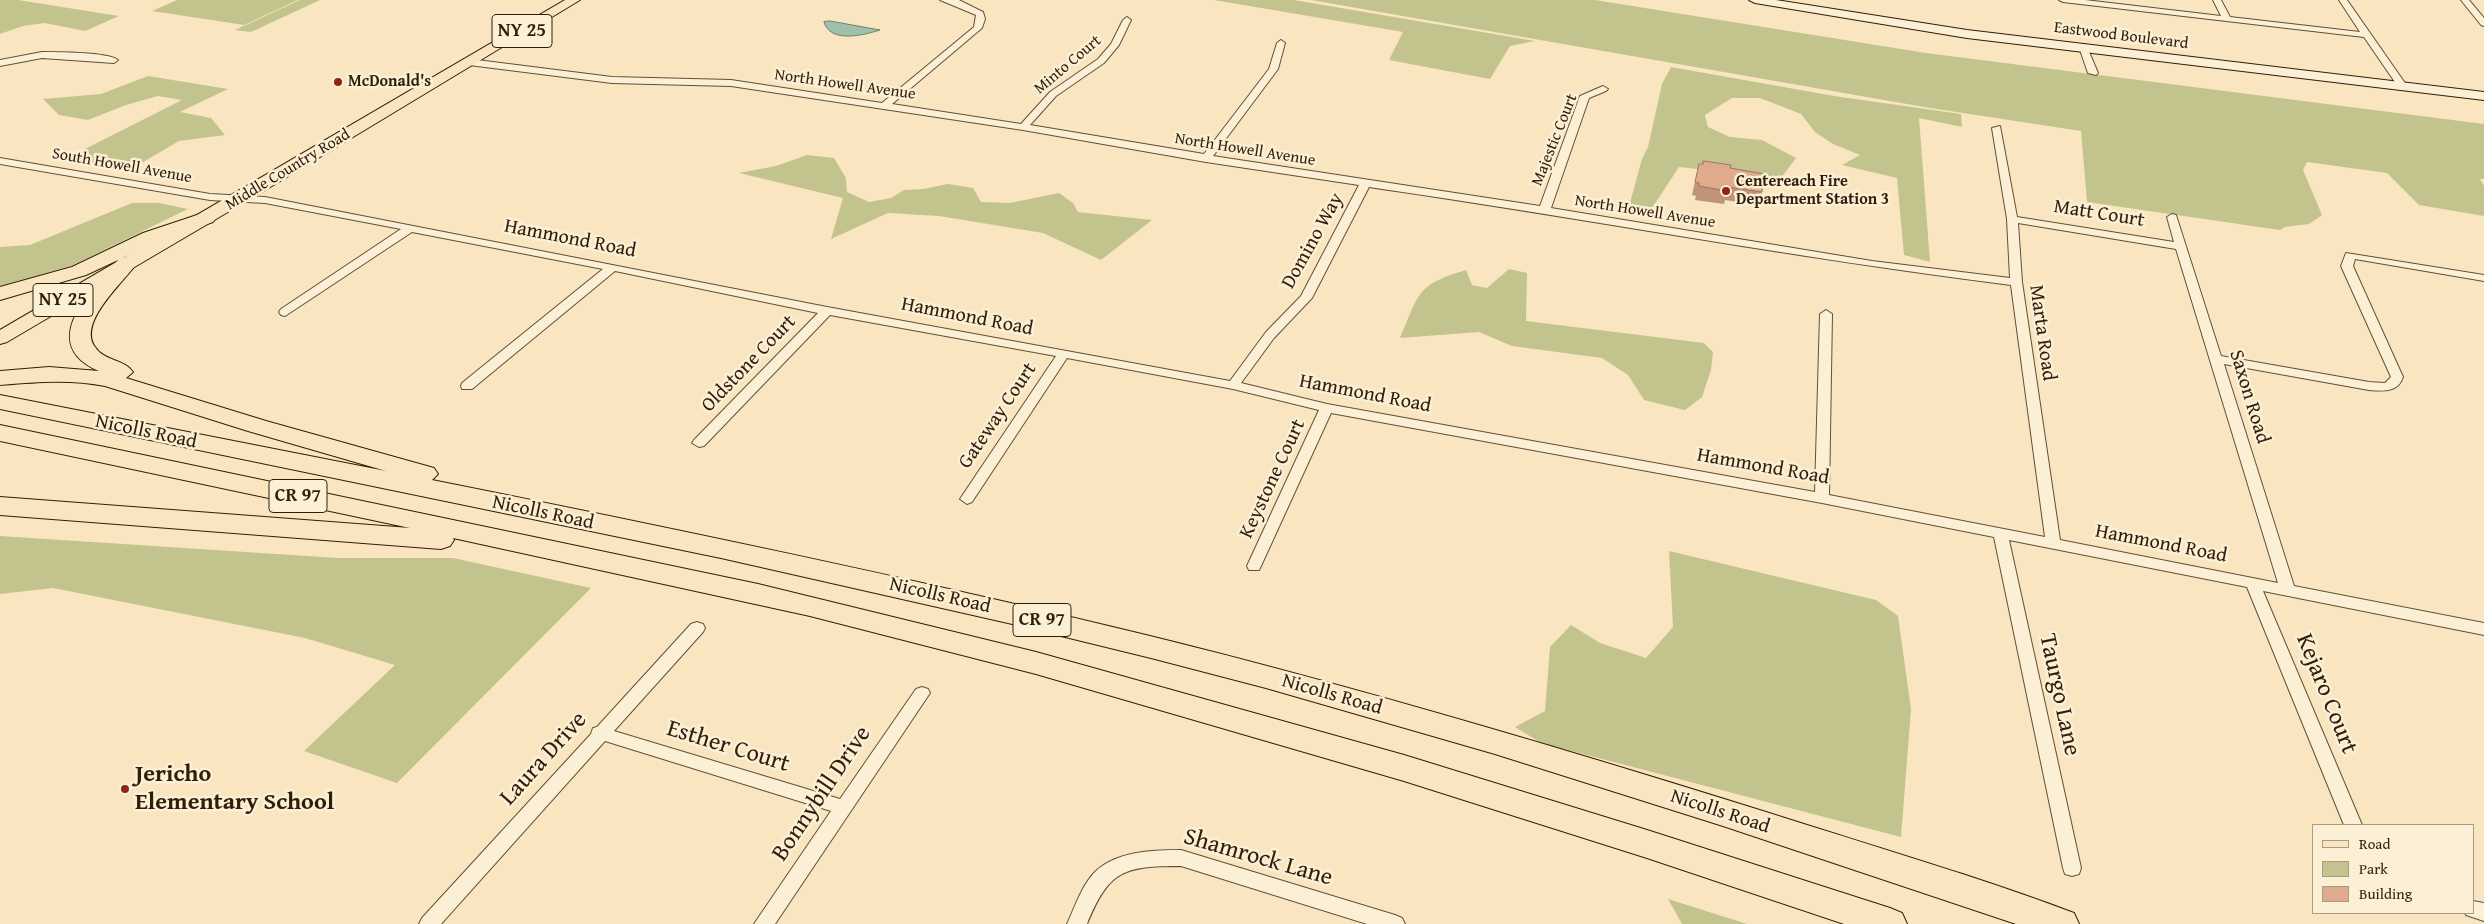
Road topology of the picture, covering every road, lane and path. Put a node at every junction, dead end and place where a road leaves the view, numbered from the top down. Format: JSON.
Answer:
{"nodes":[{"id":1,"x":574,"y":0,"type":"edge"},
{"id":2,"x":944,"y":0,"type":"edge"},
{"id":3,"x":1755,"y":0,"type":"edge"},
{"id":4,"x":2063,"y":0,"type":"edge"},
{"id":5,"x":2217,"y":0,"type":"edge"},
{"id":6,"x":2343,"y":0,"type":"edge"},
{"id":7,"x":1770,"y":1,"type":"edge"},
{"id":8,"x":2467,"y":2,"type":"edge"},
{"id":9,"x":2484,"y":6,"type":"edge"},
{"id":10,"x":2227,"y":19,"type":"junction"},
{"id":11,"x":1127,"y":20,"type":"dead end"},
{"id":12,"x":2484,"y":23,"type":"edge"},
{"id":13,"x":2366,"y":35,"type":"junction"},
{"id":14,"x":1281,"y":43,"type":"dead end"},
{"id":15,"x":2083,"y":47,"type":"junction"},
{"id":16,"x":114,"y":60,"type":"dead end"},
{"id":17,"x":468,"y":62,"type":"junction"},
{"id":18,"x":0,"y":63,"type":"edge"},
{"id":19,"x":2093,"y":73,"type":"dead end"},
{"id":20,"x":2402,"y":86,"type":"junction"},
{"id":21,"x":1602,"y":89,"type":"dead end"},
{"id":22,"x":2484,"y":96,"type":"edge"},
{"id":23,"x":885,"y":105,"type":"junction"},
{"id":24,"x":1023,"y":127,"type":"junction"},
{"id":25,"x":1997,"y":128,"type":"dead end"},
{"id":26,"x":1206,"y":159,"type":"junction"},
{"id":27,"x":0,"y":161,"type":"edge"},
{"id":28,"x":1366,"y":182,"type":"junction"},
{"id":29,"x":239,"y":199,"type":"junction"},
{"id":30,"x":1544,"y":211,"type":"junction"},
{"id":31,"x":2172,"y":217,"type":"dead end"},
{"id":32,"x":206,"y":218,"type":"junction"},
{"id":33,"x":2012,"y":219,"type":"junction"},
{"id":34,"x":409,"y":228,"type":"junction"},
{"id":35,"x":2180,"y":246,"type":"junction"},
{"id":36,"x":127,"y":263,"type":"junction"},
{"id":37,"x":613,"y":267,"type":"junction"},
{"id":38,"x":2484,"y":278,"type":"edge"},
{"id":39,"x":2016,"y":282,"type":"junction"},
{"id":40,"x":0,"y":294,"type":"edge"},
{"id":41,"x":827,"y":311,"type":"junction"},
{"id":42,"x":285,"y":312,"type":"dead end"},
{"id":43,"x":1826,"y":314,"type":"dead end"},
{"id":44,"x":0,"y":338,"type":"edge"},
{"id":45,"x":1063,"y":356,"type":"junction"},
{"id":46,"x":2217,"y":359,"type":"junction"},
{"id":47,"x":0,"y":378,"type":"edge"},
{"id":48,"x":1232,"y":385,"type":"junction"},
{"id":49,"x":467,"y":386,"type":"dead end"},
{"id":50,"x":176,"y":400,"type":"junction"},
{"id":51,"x":0,"y":402,"type":"edge"},
{"id":52,"x":1327,"y":408,"type":"junction"},
{"id":53,"x":0,"y":433,"type":"edge"},
{"id":54,"x":699,"y":443,"type":"dead end"},
{"id":55,"x":1822,"y":498,"type":"junction"},
{"id":56,"x":966,"y":499,"type":"dead end"},
{"id":57,"x":0,"y":506,"type":"edge"},
{"id":58,"x":0,"y":511,"type":"edge"},
{"id":59,"x":49,"y":511,"type":"junction"},
{"id":60,"x":563,"y":517,"type":"junction"},
{"id":61,"x":2000,"y":533,"type":"junction"},
{"id":62,"x":2053,"y":544,"type":"junction"},
{"id":63,"x":595,"y":559,"type":"junction"},
{"id":64,"x":1254,"y":566,"type":"dead end"},
{"id":65,"x":2252,"y":582,"type":"junction"},
{"id":66,"x":2288,"y":590,"type":"junction"},
{"id":67,"x":696,"y":628,"type":"dead end"},
{"id":68,"x":2484,"y":629,"type":"edge"},
{"id":69,"x":922,"y":693,"type":"dead end"},
{"id":70,"x":599,"y":733,"type":"junction"},
{"id":71,"x":843,"y":808,"type":"junction"},
{"id":72,"x":2353,"y":824,"type":"edge"},
{"id":73,"x":2072,"y":868,"type":"dead end"},
{"id":74,"x":429,"y":924,"type":"edge"},
{"id":75,"x":764,"y":924,"type":"edge"},
{"id":76,"x":1077,"y":924,"type":"edge"},
{"id":77,"x":1395,"y":924,"type":"edge"},
{"id":78,"x":1890,"y":924,"type":"edge"},
{"id":79,"x":2062,"y":924,"type":"edge"}],
"edges":[{"from":1,"to":17,"type":"main road","name":"Middle Country Road","number":"NY 25"},
{"from":2,"to":23,"type":"street"},
{"from":3,"to":7,"type":"street","name":"Eastwood Boulevard"},
{"from":4,"to":10,"type":"street"},
{"from":5,"to":10,"type":"street"},
{"from":6,"to":13,"type":"street"},
{"from":7,"to":15,"type":"street","name":"Eastwood Boulevard"},
{"from":8,"to":9,"type":"street"},
{"from":8,"to":12,"type":"street"},
{"from":10,"to":13,"type":"street"},
{"from":11,"to":24,"type":"street","name":"Minto Court"},
{"from":13,"to":20,"type":"street"},
{"from":14,"to":26,"type":"street"},
{"from":15,"to":19,"type":"street"},
{"from":15,"to":20,"type":"street","name":"Eastwood Boulevard"},
{"from":16,"to":18,"type":"street"},
{"from":17,"to":23,"type":"street","name":"North Howell Avenue"},
{"from":17,"to":29,"type":"main road","name":"Middle Country Road","number":"NY 25"},
{"from":20,"to":22,"type":"street","name":"Eastwood Boulevard"},
{"from":21,"to":30,"type":"street","name":"Majestic Court"},
{"from":23,"to":24,"type":"street","name":"North Howell Avenue"},
{"from":24,"to":26,"type":"street","name":"North Howell Avenue"},
{"from":25,"to":33,"type":"street","name":"Marta Road"},
{"from":26,"to":28,"type":"street","name":"North Howell Avenue"},
{"from":27,"to":29,"type":"street","name":"South Howell Avenue"},
{"from":28,"to":30,"type":"street","name":"North Howell Avenue"},
{"from":28,"to":48,"type":"street","name":"Domino Way"},
{"from":29,"to":32,"type":"main road","name":"Middle Country Road","number":"NY 25"},
{"from":29,"to":34,"type":"street","name":"Hammond Road"},
{"from":30,"to":39,"type":"street","name":"North Howell Avenue"},
{"from":31,"to":35,"type":"street","name":"Saxon Road"},
{"from":32,"to":36,"type":"main road","name":"Middle Country Road","number":"NY 25"},
{"from":32,"to":40,"type":"highway"},
{"from":33,"to":35,"type":"street","name":"Matt Court"},
{"from":33,"to":39,"type":"street","name":"Marta Road"},
{"from":34,"to":37,"type":"street","name":"Hammond Road"},
{"from":34,"to":42,"type":"street"},
{"from":35,"to":46,"type":"street","name":"Saxon Road"},
{"from":36,"to":44,"type":"main road","name":"Middle Country Road","number":"NY 25"},
{"from":36,"to":50,"type":"highway"},
{"from":37,"to":41,"type":"street","name":"Hammond Road"},
{"from":37,"to":49,"type":"street"},
{"from":38,"to":46,"type":"street"},
{"from":39,"to":62,"type":"street","name":"Marta Road"},
{"from":41,"to":45,"type":"street","name":"Hammond Road"},
{"from":41,"to":54,"type":"street","name":"Oldstone Court"},
{"from":43,"to":55,"type":"street"},
{"from":45,"to":48,"type":"street","name":"Hammond Road"},
{"from":45,"to":56,"type":"street","name":"Gateway Court"},
{"from":46,"to":66,"type":"street","name":"Saxon Road"},
{"from":47,"to":50,"type":"highway"},
{"from":48,"to":52,"type":"street","name":"Hammond Road"},
{"from":50,"to":60,"type":"highway"},
{"from":51,"to":60,"type":"highway","name":"Nicolls Road","number":"CR 97"},
{"from":52,"to":55,"type":"street","name":"Hammond Road"},
{"from":52,"to":64,"type":"street","name":"Keystone Court"},
{"from":53,"to":63,"type":"highway","name":"Nicolls Road","number":"CR 97"},
{"from":55,"to":61,"type":"street","name":"Hammond Road"},
{"from":57,"to":59,"type":"highway"},
{"from":58,"to":59,"type":"highway"},
{"from":59,"to":63,"type":"highway"},
{"from":60,"to":79,"type":"highway","name":"Nicolls Road","number":"CR 97"},
{"from":61,"to":62,"type":"street","name":"Hammond Road"},
{"from":61,"to":73,"type":"street","name":"Taurgo Lane"},
{"from":62,"to":65,"type":"street","name":"Hammond Road"},
{"from":63,"to":78,"type":"highway","name":"Nicolls Road","number":"CR 97"},
{"from":65,"to":66,"type":"street","name":"Hammond Road"},
{"from":65,"to":72,"type":"street","name":"Kejaro Court"},
{"from":66,"to":68,"type":"street","name":"Hammond Road"},
{"from":67,"to":70,"type":"street","name":"Laura Drive"},
{"from":69,"to":71,"type":"street","name":"Bonnybill Drive"},
{"from":70,"to":71,"type":"street","name":"Esther Court"},
{"from":70,"to":74,"type":"street","name":"Laura Drive"},
{"from":71,"to":75,"type":"street","name":"Bonnybill Drive"},
{"from":76,"to":77,"type":"street","name":"Shamrock Lane"}]}
